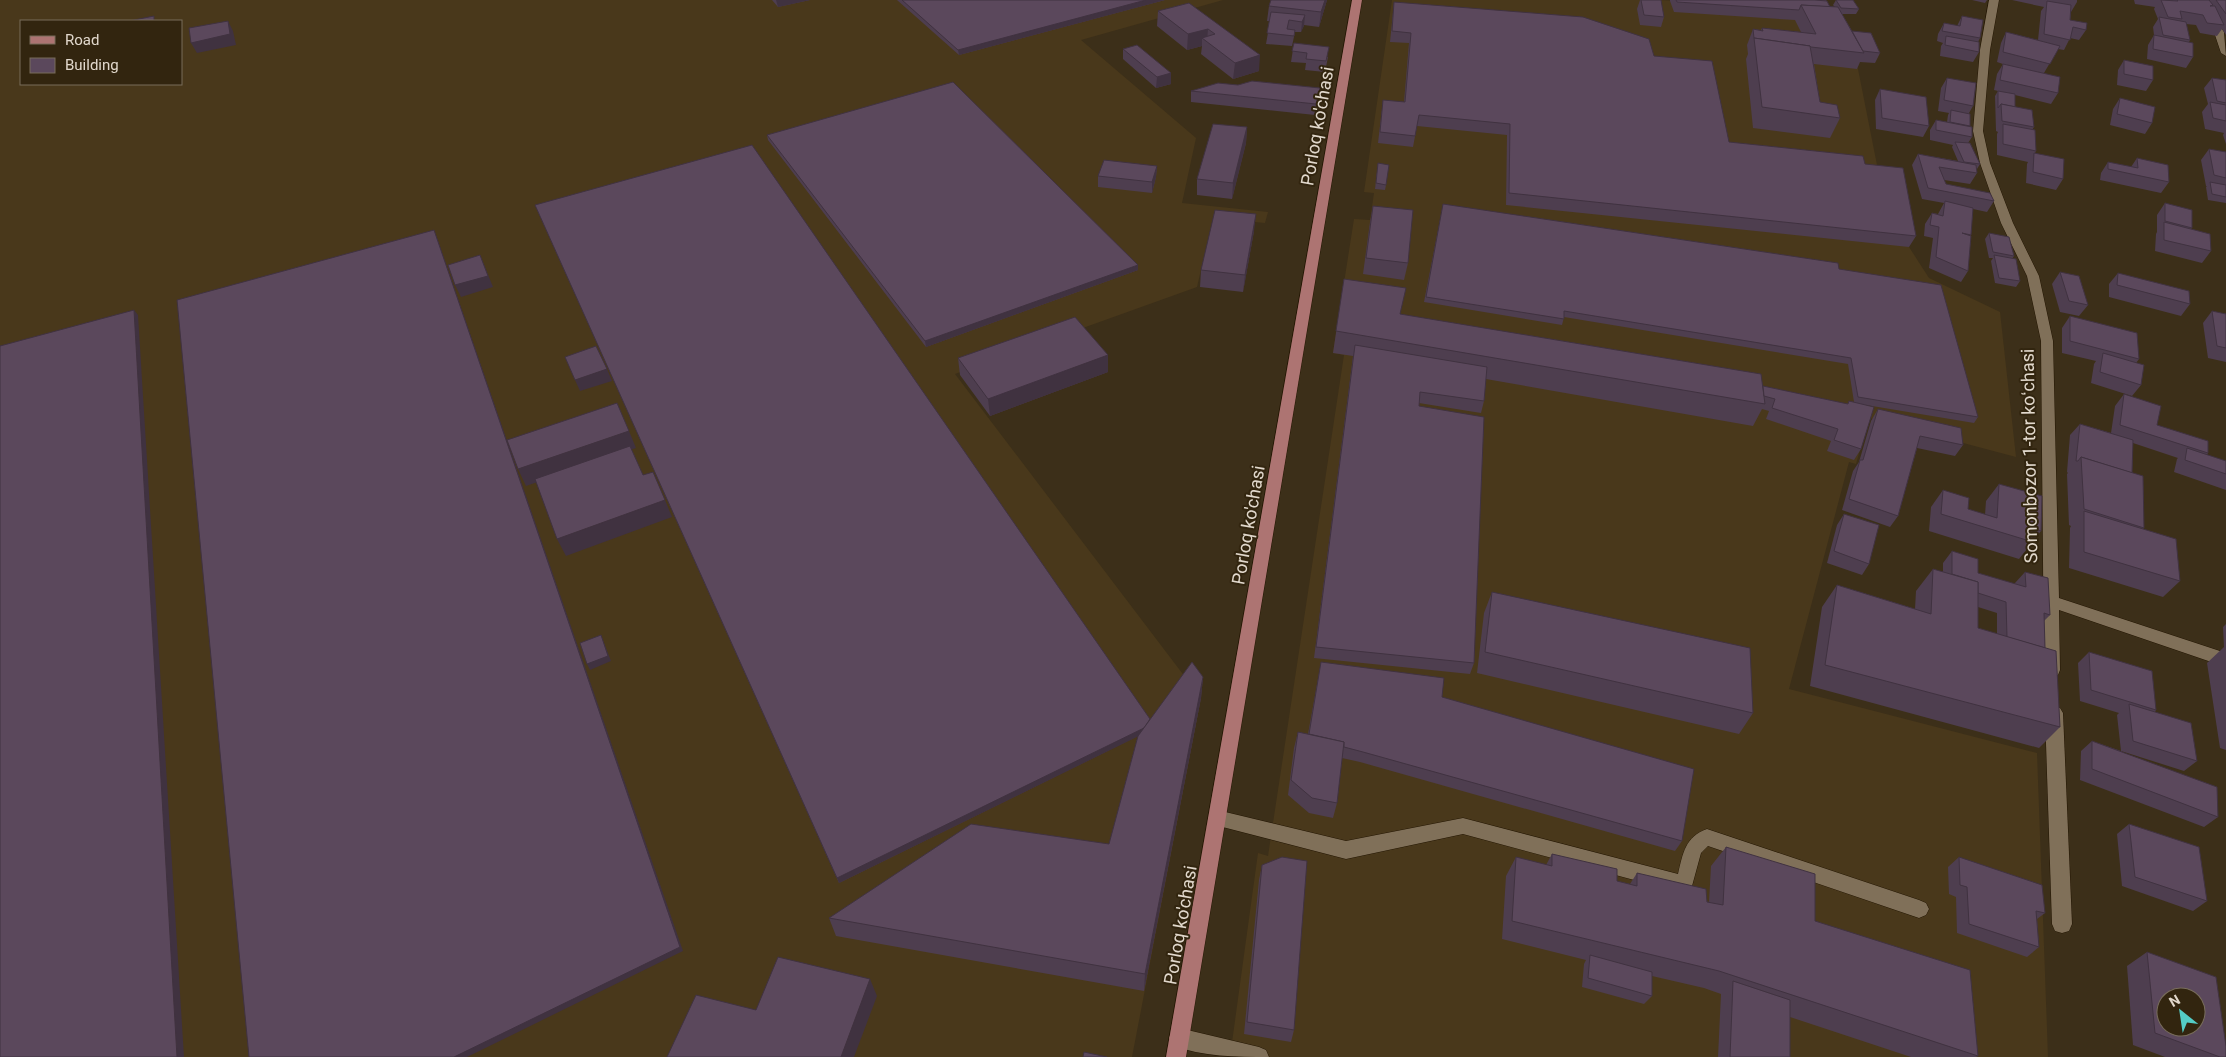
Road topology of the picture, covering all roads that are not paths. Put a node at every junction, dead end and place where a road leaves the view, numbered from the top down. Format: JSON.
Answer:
{"nodes":[{"id":1,"x":1357,"y":0,"type":"edge"},
{"id":2,"x":1994,"y":0,"type":"edge"},
{"id":3,"x":2198,"y":0,"type":"edge"},
{"id":4,"x":2226,"y":53,"type":"edge"},
{"id":5,"x":2050,"y":601,"type":"junction"},
{"id":6,"x":2226,"y":660,"type":"edge"},
{"id":7,"x":1217,"y":818,"type":"junction"},
{"id":8,"x":1919,"y":909,"type":"dead end"},
{"id":9,"x":2062,"y":924,"type":"dead end"},
{"id":10,"x":1178,"y":1047,"type":"edge"},
{"id":11,"x":1259,"y":1057,"type":"edge"}],
"edges":[{"from":1,"to":7,"type":"main road","name":"Porloq ko'chasi"},
{"from":2,"to":5,"type":"street","name":"Somonbozor 1-tor koʻchasi"},
{"from":3,"to":4,"type":"street"},
{"from":5,"to":6,"type":"street"},
{"from":5,"to":9,"type":"street","name":"Somonbozor 1-tor koʻchasi"},
{"from":7,"to":8,"type":"street"},
{"from":7,"to":10,"type":"main road","name":"Porloq ko'chasi"},
{"from":10,"to":11,"type":"street"}]}
